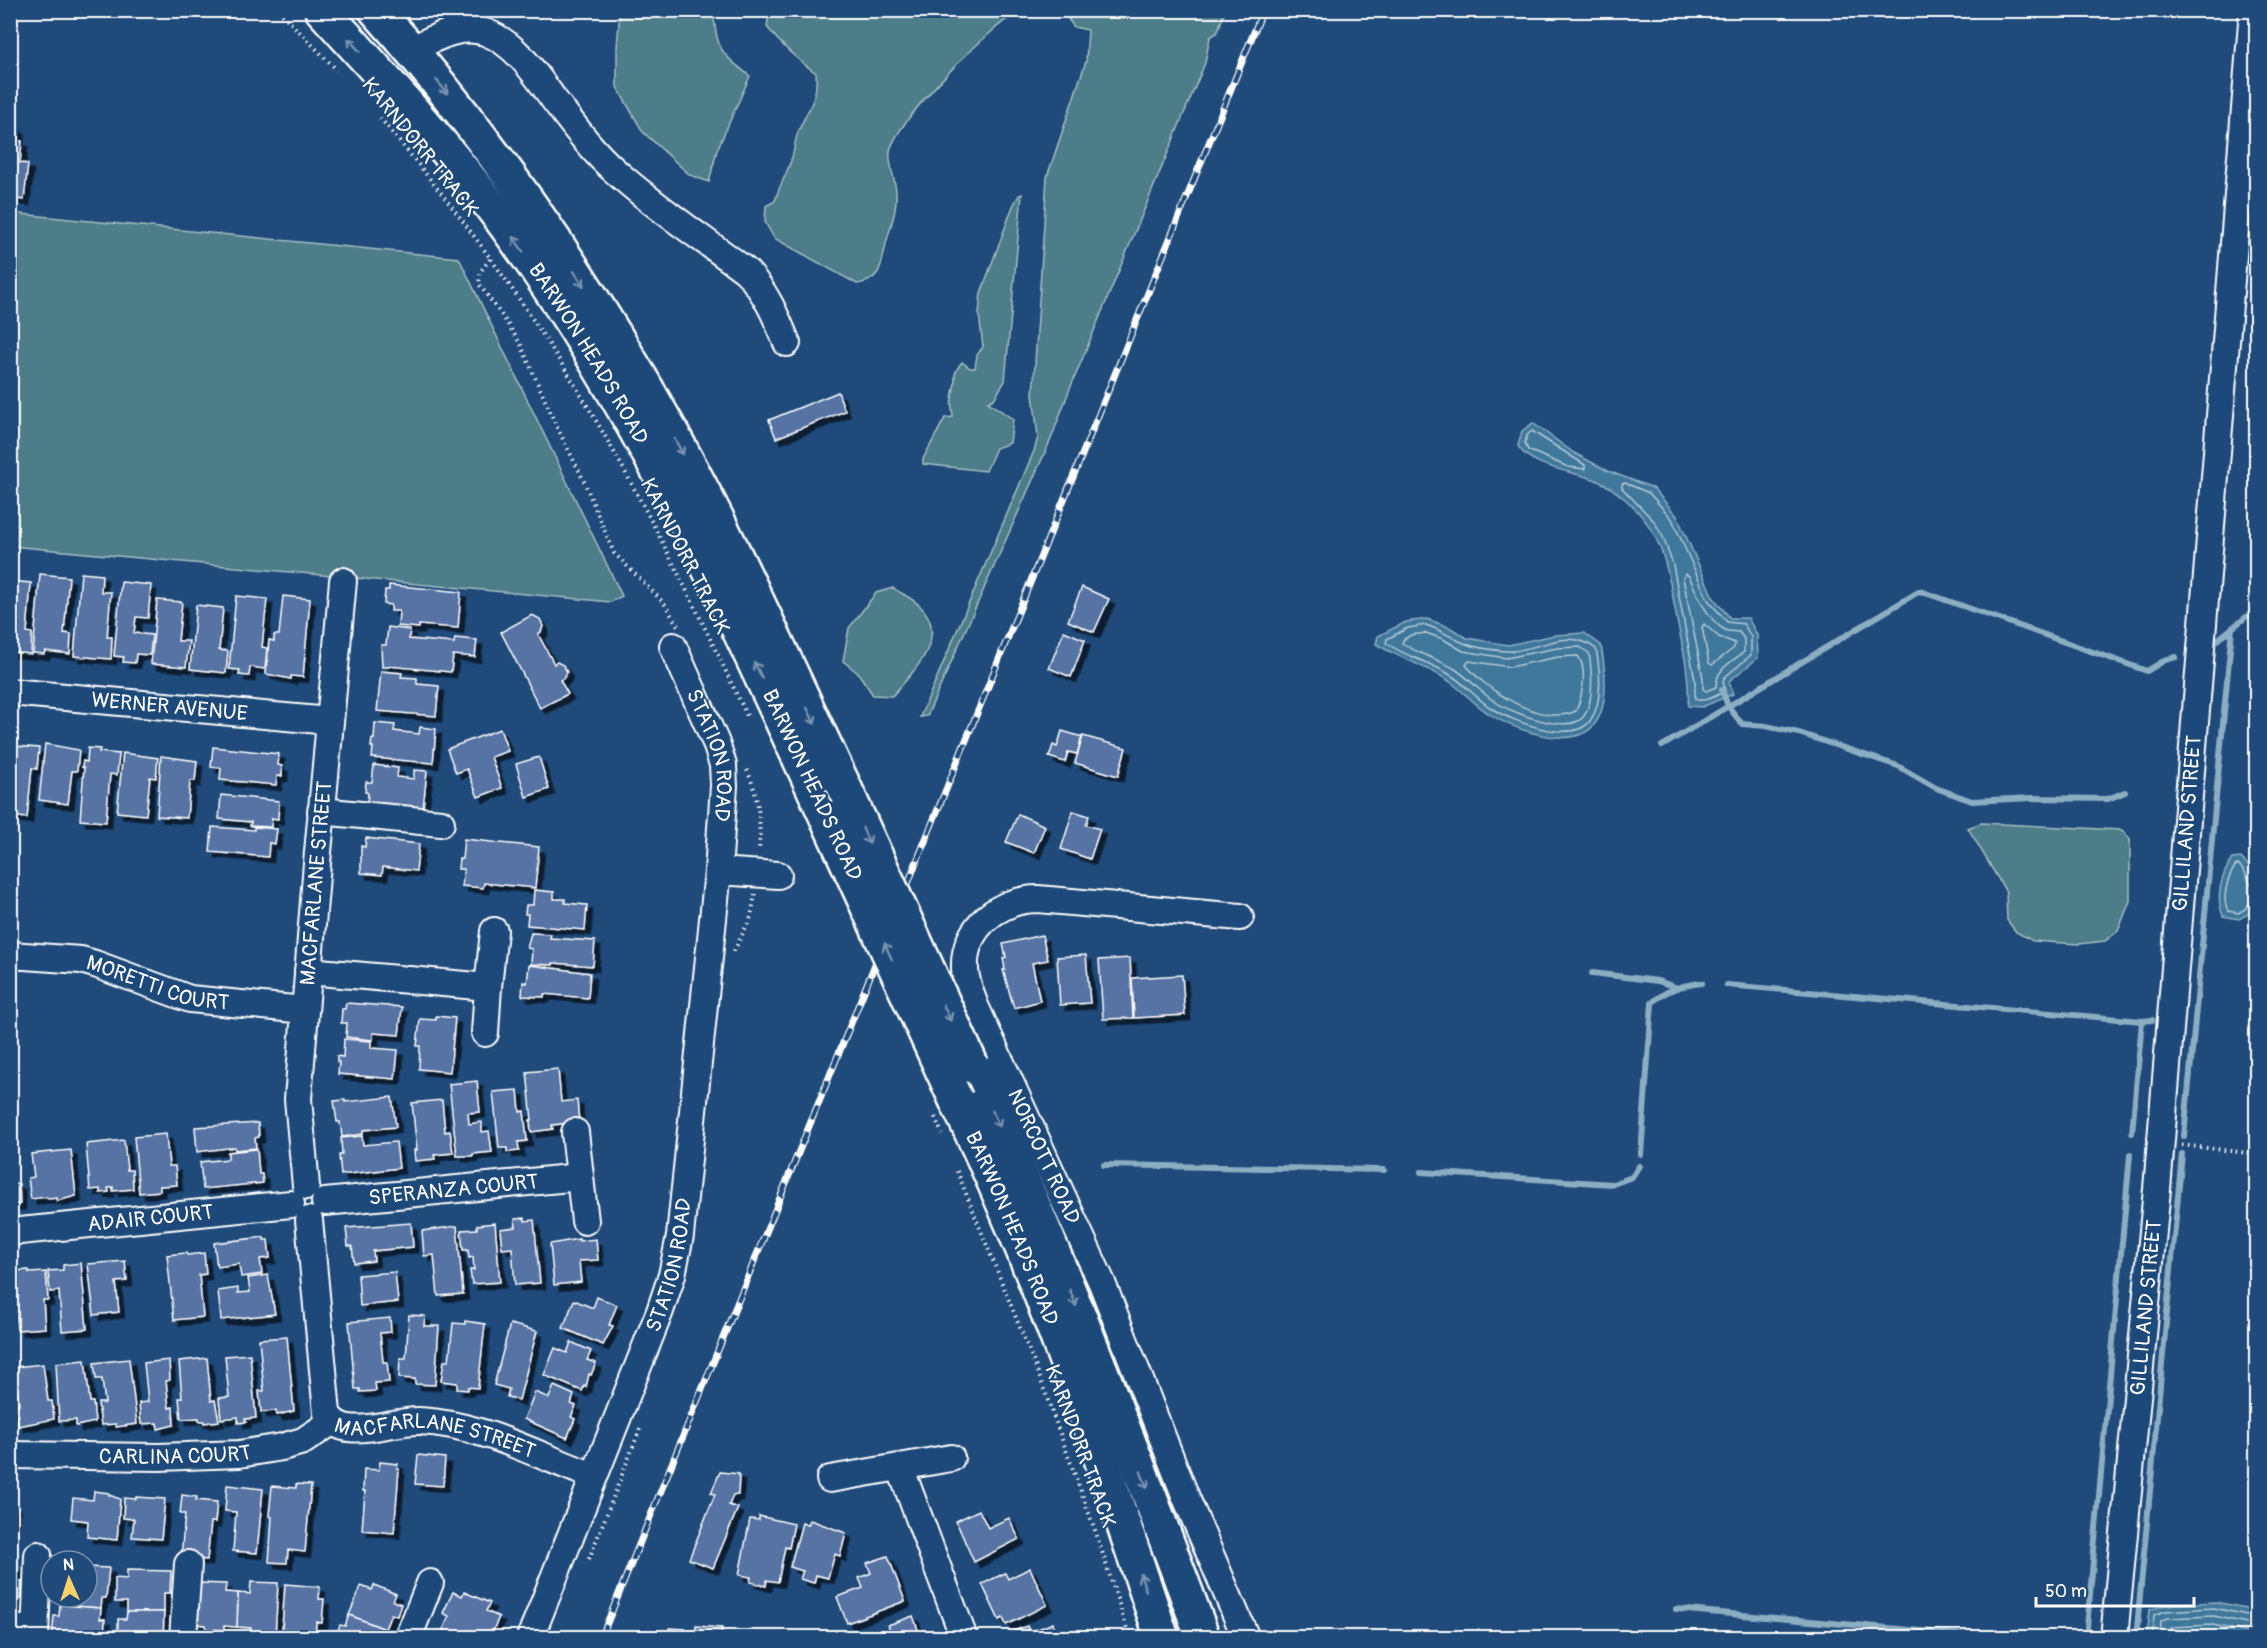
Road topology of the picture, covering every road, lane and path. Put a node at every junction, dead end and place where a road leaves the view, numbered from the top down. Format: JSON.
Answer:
{"nodes":[{"id":1,"x":278,"y":10,"type":"edge"},
{"id":2,"x":322,"y":10,"type":"edge"},
{"id":3,"x":376,"y":10,"type":"edge"},
{"id":4,"x":2253,"y":10,"type":"edge"},
{"id":5,"x":411,"y":50,"type":"junction"},
{"id":6,"x":338,"y":70,"type":"dead end"},
{"id":7,"x":377,"y":114,"type":"dead end"},
{"id":8,"x":490,"y":259,"type":"junction"},
{"id":9,"x":787,"y":343,"type":"dead end"},
{"id":10,"x":343,"y":580,"type":"dead end"},
{"id":11,"x":677,"y":639,"type":"joint"},
{"id":12,"x":10,"y":692,"type":"edge"},
{"id":13,"x":330,"y":721,"type":"junction"},
{"id":14,"x":752,"y":726,"type":"dead end"},
{"id":15,"x":746,"y":768,"type":"dead end"},
{"id":16,"x":321,"y":812,"type":"junction"},
{"id":17,"x":441,"y":823,"type":"dead end"},
{"id":18,"x":718,"y":871,"type":"junction"},
{"id":19,"x":768,"y":874,"type":"joint"},
{"id":20,"x":1240,"y":917,"type":"dead end"},
{"id":21,"x":494,"y":931,"type":"dead end"},
{"id":22,"x":10,"y":955,"type":"edge"},
{"id":23,"x":308,"y":970,"type":"junction"},
{"id":24,"x":488,"y":987,"type":"junction"},
{"id":25,"x":304,"y":1010,"type":"junction"},
{"id":26,"x":484,"y":1033,"type":"dead end"},
{"id":27,"x":575,"y":1132,"type":"dead end"},
{"id":28,"x":2161,"y":1143,"type":"junction"},
{"id":29,"x":2256,"y":1154,"type":"edge"},
{"id":30,"x":956,"y":1167,"type":"dead end"},
{"id":31,"x":580,"y":1177,"type":"junction"},
{"id":32,"x":308,"y":1203,"type":"junction"},
{"id":33,"x":585,"y":1221,"type":"dead end"},
{"id":34,"x":10,"y":1232,"type":"edge"},
{"id":35,"x":333,"y":1421,"type":"junction"},
{"id":36,"x":10,"y":1455,"type":"edge"},
{"id":37,"x":951,"y":1458,"type":"dead end"},
{"id":38,"x":900,"y":1467,"type":"junction"},
{"id":39,"x":594,"y":1476,"type":"junction"},
{"id":40,"x":830,"y":1479,"type":"dead end"},
{"id":41,"x":38,"y":1556,"type":"dead end"},
{"id":42,"x":188,"y":1564,"type":"dead end"},
{"id":43,"x":430,"y":1583,"type":"dead end"},
{"id":44,"x":27,"y":1632,"type":"edge"},
{"id":45,"x":183,"y":1638,"type":"edge"},
{"id":46,"x":408,"y":1638,"type":"edge"},
{"id":47,"x":530,"y":1638,"type":"edge"},
{"id":48,"x":964,"y":1638,"type":"edge"},
{"id":49,"x":1130,"y":1638,"type":"edge"},
{"id":50,"x":1162,"y":1638,"type":"edge"},
{"id":51,"x":1203,"y":1638,"type":"edge"},
{"id":52,"x":1246,"y":1638,"type":"edge"},
{"id":53,"x":2114,"y":1638,"type":"edge"}],
"edges":[{"from":1,"to":6,"type":"path","name":"KARNDORR TRACK"},
{"from":50,"to":2,"type":"main road","name":"BARWON HEADS ROAD","one_way":true,"bridge":true},
{"from":3,"to":5,"type":"main road","name":"BARWON HEADS ROAD"},
{"from":4,"to":28,"type":"street","name":"GILLILAND STREET"},
{"from":5,"to":9,"type":"street"},
{"from":5,"to":51,"type":"main road","name":"BARWON HEADS ROAD","one_way":true,"bridge":true},
{"from":7,"to":8,"type":"path","name":"KARNDORR TRACK"},
{"from":8,"to":11,"type":"path"},
{"from":8,"to":14,"type":"path","name":"KARNDORR TRACK"},
{"from":10,"to":13,"type":"street","name":"MACFARLANE STREET"},
{"from":11,"to":18,"type":"street","name":"STATION ROAD"},
{"from":12,"to":13,"type":"street","name":"WERNER AVENUE"},
{"from":13,"to":16,"type":"street","name":"MACFARLANE STREET"},
{"from":15,"to":19,"type":"path"},
{"from":16,"to":17,"type":"street"},
{"from":16,"to":23,"type":"street","name":"MACFARLANE STREET"},
{"from":18,"to":19,"type":"street"},
{"from":18,"to":39,"type":"street","name":"STATION ROAD"},
{"from":20,"to":52,"type":"street","name":"NORCOTT ROAD"},
{"from":21,"to":24,"type":"street"},
{"from":22,"to":25,"type":"street","name":"MORETTI COURT"},
{"from":23,"to":24,"type":"street"},
{"from":23,"to":25,"type":"street","name":"MACFARLANE STREET"},
{"from":24,"to":26,"type":"street"},
{"from":25,"to":32,"type":"street","name":"MACFARLANE STREET"},
{"from":27,"to":31,"type":"street"},
{"from":28,"to":29,"type":"path"},
{"from":28,"to":53,"type":"street","name":"GILLILAND STREET"},
{"from":30,"to":49,"type":"path","name":"KARNDORR TRACK"},
{"from":31,"to":32,"type":"street","name":"SPERANZA COURT"},
{"from":31,"to":33,"type":"street"},
{"from":32,"to":34,"type":"street","name":"ADAIR COURT"},
{"from":32,"to":35,"type":"street","name":"MACFARLANE STREET"},
{"from":35,"to":36,"type":"street","name":"CARLINA COURT"},
{"from":35,"to":39,"type":"street","name":"MACFARLANE STREET"},
{"from":37,"to":38,"type":"street"},
{"from":38,"to":40,"type":"street"},
{"from":38,"to":48,"type":"street"},
{"from":39,"to":47,"type":"street","name":"STATION ROAD"},
{"from":41,"to":44,"type":"street"},
{"from":42,"to":45,"type":"street"},
{"from":43,"to":46,"type":"street"}]}
